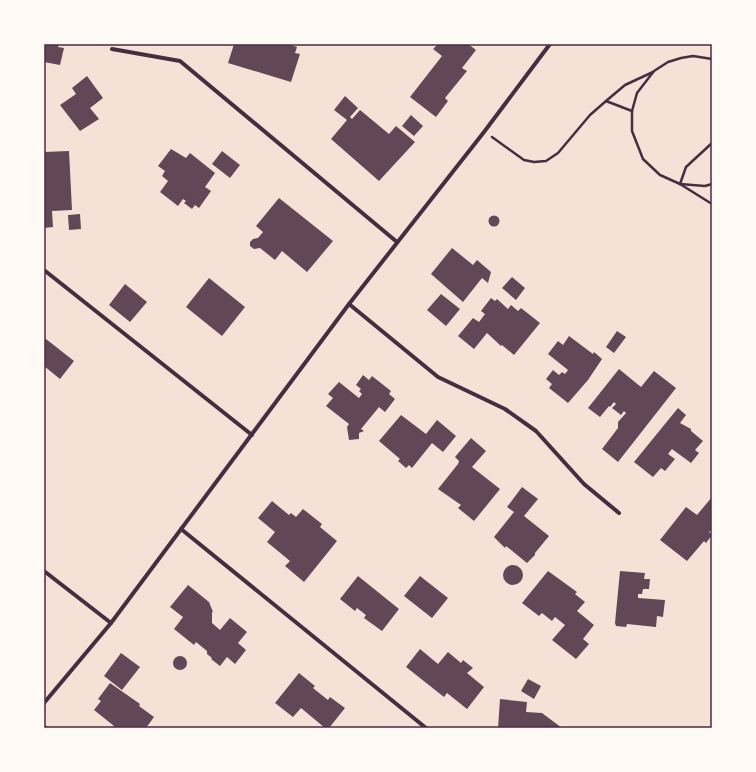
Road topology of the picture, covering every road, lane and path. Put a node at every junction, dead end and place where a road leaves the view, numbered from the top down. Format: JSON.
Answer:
{"nodes":[{"id":1,"x":550,"y":44,"type":"edge"},
{"id":2,"x":112,"y":49,"type":"dead end"},
{"id":3,"x":712,"y":59,"type":"edge"},
{"id":4,"x":654,"y":71,"type":"junction"},
{"id":5,"x":606,"y":100,"type":"junction"},
{"id":6,"x":632,"y":111,"type":"junction"},
{"id":7,"x":484,"y":132,"type":"junction"},
{"id":8,"x":712,"y":143,"type":"edge"},
{"id":9,"x":680,"y":184,"type":"junction"},
{"id":10,"x":712,"y":184,"type":"edge"},
{"id":11,"x":712,"y":204,"type":"edge"},
{"id":12,"x":398,"y":242,"type":"junction"},
{"id":13,"x":44,"y":270,"type":"edge"},
{"id":14,"x":349,"y":304,"type":"junction"},
{"id":15,"x":252,"y":435,"type":"junction"},
{"id":16,"x":619,"y":513,"type":"dead end"},
{"id":17,"x":181,"y":529,"type":"junction"},
{"id":18,"x":44,"y":571,"type":"edge"},
{"id":19,"x":111,"y":623,"type":"junction"},
{"id":20,"x":44,"y":703,"type":"edge"},
{"id":21,"x":426,"y":728,"type":"edge"}],
"edges":[{"from":1,"to":7,"type":"street"},
{"from":2,"to":12,"type":"street"},
{"from":3,"to":4,"type":"path"},
{"from":4,"to":5,"type":"path"},
{"from":4,"to":6,"type":"path"},
{"from":5,"to":6,"type":"path"},
{"from":5,"to":7,"type":"path"},
{"from":6,"to":9,"type":"path"},
{"from":7,"to":12,"type":"street"},
{"from":8,"to":9,"type":"path"},
{"from":9,"to":10,"type":"path"},
{"from":9,"to":11,"type":"path"},
{"from":12,"to":14,"type":"street"},
{"from":13,"to":15,"type":"street"},
{"from":14,"to":15,"type":"street"},
{"from":14,"to":16,"type":"street"},
{"from":15,"to":17,"type":"street"},
{"from":17,"to":19,"type":"street"},
{"from":17,"to":21,"type":"street"},
{"from":18,"to":19,"type":"street"},
{"from":19,"to":20,"type":"street"}]}
